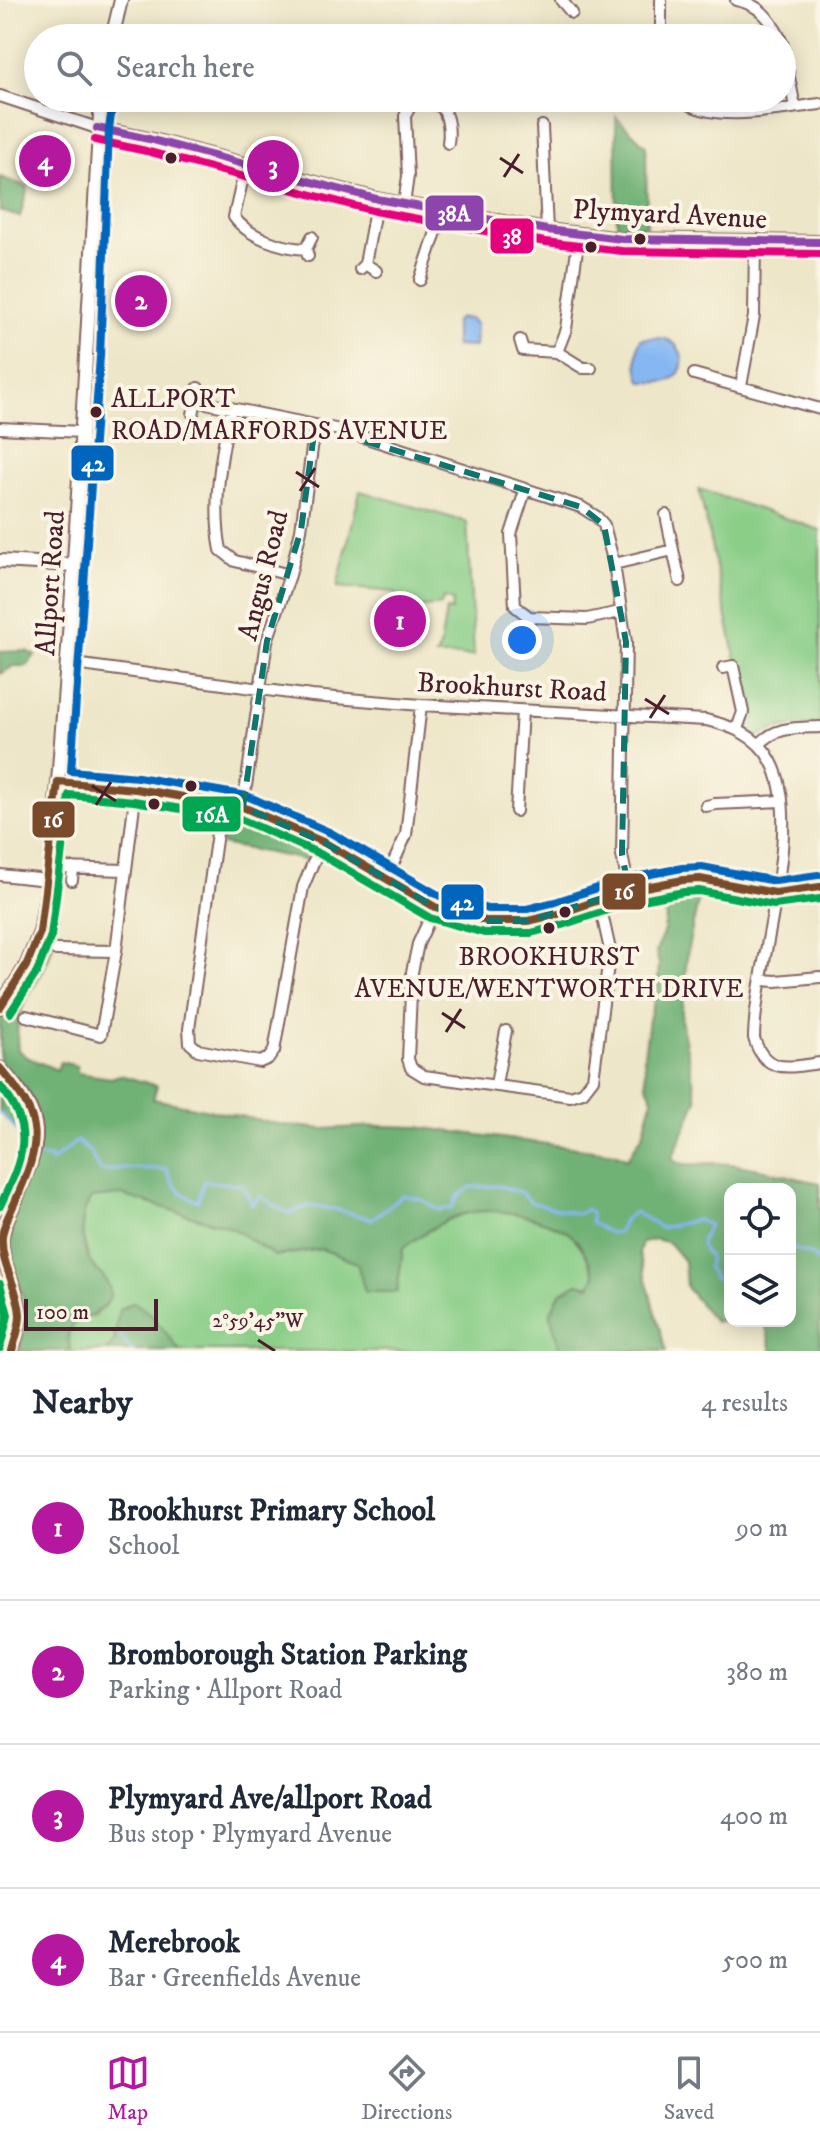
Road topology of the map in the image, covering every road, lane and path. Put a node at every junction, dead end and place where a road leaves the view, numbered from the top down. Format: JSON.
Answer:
{"nodes":[{"id":1,"x":121,"y":0,"type":"edge"},
{"id":2,"x":561,"y":0,"type":"edge"},
{"id":3,"x":661,"y":0,"type":"edge"},
{"id":4,"x":736,"y":0,"type":"edge"},
{"id":5,"x":572,"y":13,"type":"dead end"},
{"id":6,"x":115,"y":24,"type":"edge"},
{"id":7,"x":661,"y":24,"type":"edge"},
{"id":8,"x":771,"y":24,"type":"edge"},
{"id":9,"x":0,"y":96,"type":"edge"},
{"id":10,"x":24,"y":104,"type":"edge"},
{"id":11,"x":820,"y":104,"type":"edge"},
{"id":12,"x":796,"y":107,"type":"edge"},
{"id":13,"x":48,"y":112,"type":"edge"},
{"id":14,"x":99,"y":112,"type":"edge"},
{"id":15,"x":407,"y":112,"type":"edge"},
{"id":16,"x":445,"y":112,"type":"edge"},
{"id":17,"x":713,"y":112,"type":"edge"},
{"id":18,"x":763,"y":112,"type":"edge"},
{"id":19,"x":542,"y":126,"type":"dead end"},
{"id":20,"x":97,"y":128,"type":"junction"},
{"id":21,"x":453,"y":136,"type":"dead end"},
{"id":22,"x":246,"y":164,"type":"junction"},
{"id":23,"x":377,"y":199,"type":"junction"},
{"id":24,"x":404,"y":204,"type":"junction"},
{"id":25,"x":443,"y":211,"type":"junction"},
{"id":26,"x":547,"y":230,"type":"junction"},
{"id":27,"x":579,"y":235,"type":"junction"},
{"id":28,"x":312,"y":237,"type":"dead end"},
{"id":29,"x":755,"y":242,"type":"junction"},
{"id":30,"x":820,"y":242,"type":"edge"},
{"id":31,"x":376,"y":271,"type":"dead end"},
{"id":32,"x":420,"y":280,"type":"dead end"},
{"id":33,"x":520,"y":350,"type":"dead end"},
{"id":34,"x":557,"y":352,"type":"junction"},
{"id":35,"x":585,"y":370,"type":"dead end"},
{"id":36,"x":694,"y":374,"type":"dead end"},
{"id":37,"x":741,"y":386,"type":"junction"},
{"id":38,"x":198,"y":388,"type":"dead end"},
{"id":39,"x":196,"y":401,"type":"junction"},
{"id":40,"x":231,"y":408,"type":"junction"},
{"id":41,"x":820,"y":409,"type":"edge"},
{"id":42,"x":193,"y":414,"type":"dead end"},
{"id":43,"x":315,"y":426,"type":"junction"},
{"id":44,"x":0,"y":428,"type":"edge"},
{"id":45,"x":82,"y":432,"type":"junction"},
{"id":46,"x":525,"y":491,"type":"junction"},
{"id":47,"x":666,"y":515,"type":"dead end"},
{"id":48,"x":673,"y":550,"type":"junction"},
{"id":49,"x":0,"y":561,"type":"edge"},
{"id":50,"x":614,"y":564,"type":"junction"},
{"id":51,"x":74,"y":565,"type":"junction"},
{"id":52,"x":290,"y":575,"type":"junction"},
{"id":53,"x":680,"y":581,"type":"dead end"},
{"id":54,"x":620,"y":612,"type":"junction"},
{"id":55,"x":67,"y":663,"type":"junction"},
{"id":56,"x":723,"y":668,"type":"dead end"},
{"id":57,"x":262,"y":688,"type":"junction"},
{"id":58,"x":421,"y":705,"type":"junction"},
{"id":59,"x":522,"y":711,"type":"junction"},
{"id":60,"x":624,"y":716,"type":"junction"},
{"id":61,"x":820,"y":727,"type":"edge"},
{"id":62,"x":737,"y":729,"type":"junction"},
{"id":63,"x":759,"y":745,"type":"junction"},
{"id":64,"x":58,"y":782,"type":"junction"},
{"id":65,"x":136,"y":789,"type":"junction"},
{"id":66,"x":782,"y":801,"type":"junction"},
{"id":67,"x":711,"y":802,"type":"dead end"},
{"id":68,"x":221,"y":805,"type":"junction"},
{"id":69,"x":243,"y":807,"type":"junction"},
{"id":70,"x":516,"y":811,"type":"dead end"},
{"id":71,"x":325,"y":843,"type":"junction"},
{"id":72,"x":124,"y":870,"type":"junction"},
{"id":73,"x":0,"y":875,"type":"edge"},
{"id":74,"x":387,"y":877,"type":"junction"},
{"id":75,"x":48,"y":880,"type":"junction"},
{"id":76,"x":72,"y":880,"type":"dead end"},
{"id":77,"x":820,"y":887,"type":"edge"},
{"id":78,"x":629,"y":890,"type":"junction"},
{"id":79,"x":775,"y":893,"type":"junction"},
{"id":80,"x":599,"y":900,"type":"junction"},
{"id":81,"x":435,"y":907,"type":"junction"},
{"id":82,"x":56,"y":950,"type":"dead end"},
{"id":83,"x":116,"y":951,"type":"junction"},
{"id":84,"x":820,"y":977,"type":"edge"},
{"id":85,"x":762,"y":980,"type":"junction"},
{"id":86,"x":0,"y":1007,"type":"edge"},
{"id":87,"x":35,"y":1014,"type":"dead end"},
{"id":88,"x":506,"y":1031,"type":"dead end"},
{"id":89,"x":820,"y":1063,"type":"edge"},
{"id":90,"x":0,"y":1068,"type":"edge"},
{"id":91,"x":496,"y":1084,"type":"junction"},
{"id":92,"x":12,"y":1351,"type":"edge"}],
"edges":[{"from":1,"to":6,"type":"street"},
{"from":2,"to":5,"type":"street"},
{"from":3,"to":7,"type":"street"},
{"from":4,"to":8,"type":"street"},
{"from":9,"to":10,"type":"street"},
{"from":11,"to":12,"type":"street"},
{"from":13,"to":20,"type":"street"},
{"from":14,"to":20,"type":"street","name":"Allport Road"},
{"from":15,"to":24,"type":"street"},
{"from":16,"to":21,"type":"street"},
{"from":17,"to":18,"type":"street"},
{"from":19,"to":26,"type":"street"},
{"from":20,"to":22,"type":"street","name":"Plymyard Avenue"},
{"from":20,"to":45,"type":"street","name":"Allport Road"},
{"from":22,"to":23,"type":"street","name":"Plymyard Avenue"},
{"from":22,"to":28,"type":"street"},
{"from":23,"to":24,"type":"street","name":"Plymyard Avenue"},
{"from":23,"to":31,"type":"street"},
{"from":24,"to":25,"type":"street","name":"Plymyard Avenue"},
{"from":25,"to":26,"type":"street","name":"Plymyard Avenue"},
{"from":25,"to":32,"type":"street"},
{"from":26,"to":27,"type":"street","name":"Plymyard Avenue"},
{"from":27,"to":29,"type":"street","name":"Plymyard Avenue"},
{"from":27,"to":34,"type":"street"},
{"from":29,"to":30,"type":"street","name":"Plymyard Avenue"},
{"from":29,"to":37,"type":"street"},
{"from":33,"to":34,"type":"street"},
{"from":34,"to":35,"type":"street"},
{"from":36,"to":37,"type":"street"},
{"from":37,"to":41,"type":"street"},
{"from":38,"to":39,"type":"street"},
{"from":39,"to":40,"type":"street"},
{"from":39,"to":42,"type":"street"},
{"from":40,"to":43,"type":"street"},
{"from":40,"to":52,"type":"street"},
{"from":43,"to":46,"type":"street"},
{"from":43,"to":52,"type":"street","name":"Angus Road"},
{"from":44,"to":45,"type":"street"},
{"from":45,"to":51,"type":"street","name":"Allport Road"},
{"from":46,"to":50,"type":"street"},
{"from":46,"to":54,"type":"street"},
{"from":47,"to":48,"type":"street"},
{"from":48,"to":50,"type":"street"},
{"from":48,"to":53,"type":"street"},
{"from":49,"to":51,"type":"street"},
{"from":50,"to":54,"type":"street"},
{"from":51,"to":55,"type":"street","name":"Allport Road"},
{"from":52,"to":57,"type":"street","name":"Angus Road"},
{"from":54,"to":60,"type":"street"},
{"from":55,"to":57,"type":"street","name":"Brookhurst Road"},
{"from":55,"to":64,"type":"street","name":"Allport Road"},
{"from":56,"to":62,"type":"street"},
{"from":57,"to":58,"type":"street","name":"Brookhurst Road"},
{"from":57,"to":69,"type":"street","name":"Angus Road"},
{"from":58,"to":59,"type":"street","name":"Brookhurst Road"},
{"from":58,"to":74,"type":"street"},
{"from":59,"to":60,"type":"street","name":"Brookhurst Road"},
{"from":59,"to":70,"type":"street"},
{"from":60,"to":62,"type":"street","name":"Brookhurst Road"},
{"from":60,"to":78,"type":"street"},
{"from":61,"to":63,"type":"street"},
{"from":62,"to":63,"type":"street","name":"Brookhurst Road"},
{"from":63,"to":66,"type":"street","name":"Brookhurst Road"},
{"from":64,"to":65,"type":"street"},
{"from":64,"to":75,"type":"street","name":"Allport Road"},
{"from":65,"to":68,"type":"street"},
{"from":65,"to":72,"type":"street"},
{"from":66,"to":67,"type":"street"},
{"from":66,"to":79,"type":"street","name":"Brookhurst Road"},
{"from":68,"to":69,"type":"street"},
{"from":68,"to":71,"type":"street"},
{"from":69,"to":71,"type":"street"},
{"from":71,"to":74,"type":"street"},
{"from":72,"to":76,"type":"street"},
{"from":72,"to":83,"type":"street"},
{"from":73,"to":75,"type":"street"},
{"from":74,"to":81,"type":"street"},
{"from":75,"to":86,"type":"street","name":"Allport Road"},
{"from":77,"to":79,"type":"street"},
{"from":78,"to":79,"type":"street"},
{"from":78,"to":80,"type":"street"},
{"from":79,"to":85,"type":"street","name":"Brookhurst Road"},
{"from":80,"to":81,"type":"street"},
{"from":80,"to":91,"type":"street"},
{"from":81,"to":91,"type":"street"},
{"from":82,"to":83,"type":"street"},
{"from":83,"to":87,"type":"street"},
{"from":84,"to":85,"type":"street"},
{"from":85,"to":89,"type":"street","name":"Brookhurst Road"},
{"from":88,"to":91,"type":"street"},
{"from":90,"to":92,"type":"street"}]}
